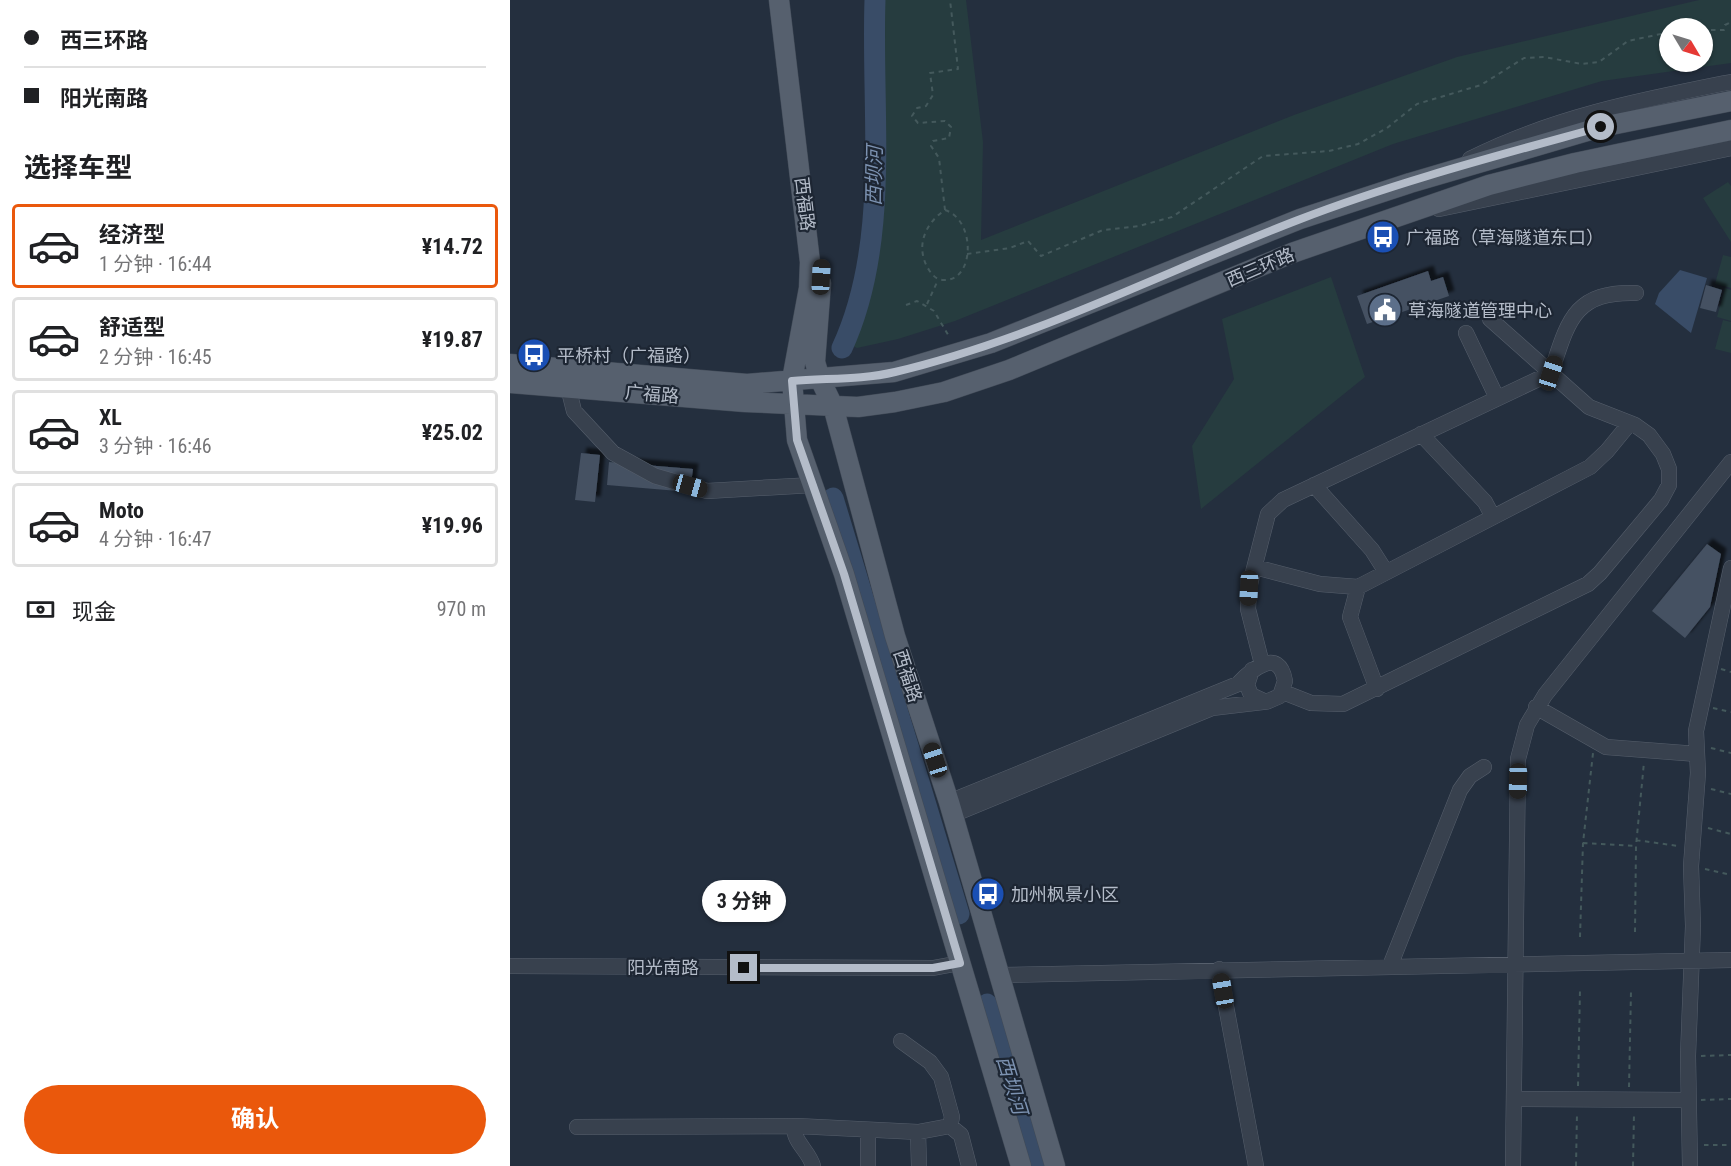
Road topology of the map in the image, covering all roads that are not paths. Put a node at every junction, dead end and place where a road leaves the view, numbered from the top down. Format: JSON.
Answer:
{"nodes":[{"id":1,"x":779,"y":0,"type":"edge"},
{"id":2,"x":790,"y":0,"type":"edge"},
{"id":3,"x":1731,"y":82,"type":"edge"},
{"id":4,"x":1731,"y":101,"type":"edge"},
{"id":5,"x":1731,"y":130,"type":"edge"},
{"id":6,"x":1731,"y":148,"type":"edge"},
{"id":7,"x":1443,"y":173,"type":"junction"},
{"id":8,"x":1401,"y":215,"type":"junction"},
{"id":9,"x":1636,"y":293,"type":"dead end"},
{"id":10,"x":1490,"y":320,"type":"dead end"},
{"id":11,"x":1466,"y":333,"type":"dead end"},
{"id":12,"x":510,"y":364,"type":"edge"},
{"id":13,"x":1551,"y":373,"type":"junction"},
{"id":14,"x":820,"y":379,"type":"junction"},
{"id":15,"x":792,"y":381,"type":"junction"},
{"id":16,"x":510,"y":383,"type":"edge"},
{"id":17,"x":568,"y":387,"type":"junction"},
{"id":18,"x":1497,"y":399,"type":"junction"},
{"id":19,"x":757,"y":403,"type":"junction"},
{"id":20,"x":793,"y":404,"type":"junction"},
{"id":21,"x":833,"y":406,"type":"junction"},
{"id":22,"x":1630,"y":423,"type":"junction"},
{"id":23,"x":794,"y":428,"type":"junction"},
{"id":24,"x":1421,"y":434,"type":"junction"},
{"id":25,"x":1731,"y":462,"type":"edge"},
{"id":26,"x":1314,"y":485,"type":"junction"},
{"id":27,"x":813,"y":486,"type":"junction"},
{"id":28,"x":1493,"y":517,"type":"junction"},
{"id":29,"x":1255,"y":567,"type":"junction"},
{"id":30,"x":1731,"y":568,"type":"edge"},
{"id":31,"x":1386,"y":572,"type":"junction"},
{"id":32,"x":1358,"y":587,"type":"junction"},
{"id":33,"x":1257,"y":667,"type":"junction"},
{"id":34,"x":1377,"y":689,"type":"junction"},
{"id":35,"x":1283,"y":692,"type":"junction"},
{"id":36,"x":1266,"y":702,"type":"junction"},
{"id":37,"x":1536,"y":707,"type":"junction"},
{"id":38,"x":1696,"y":749,"type":"junction"},
{"id":39,"x":1484,"y":767,"type":"dead end"},
{"id":40,"x":950,"y":808,"type":"junction"},
{"id":41,"x":1690,"y":960,"type":"junction"},
{"id":42,"x":1731,"y":960,"type":"edge"},
{"id":43,"x":960,"y":963,"type":"junction"},
{"id":44,"x":1514,"y":963,"type":"junction"},
{"id":45,"x":510,"y":966,"type":"edge"},
{"id":46,"x":1390,"y":966,"type":"junction"},
{"id":47,"x":1219,"y":969,"type":"junction"},
{"id":48,"x":1000,"y":975,"type":"junction"},
{"id":49,"x":901,"y":1041,"type":"dead end"},
{"id":50,"x":1514,"y":1099,"type":"junction"},
{"id":51,"x":1688,"y":1100,"type":"junction"},
{"id":52,"x":794,"y":1126,"type":"junction"},
{"id":53,"x":950,"y":1126,"type":"junction"},
{"id":54,"x":577,"y":1127,"type":"dead end"},
{"id":55,"x":868,"y":1130,"type":"junction"},
{"id":56,"x":918,"y":1132,"type":"junction"},
{"id":57,"x":813,"y":1166,"type":"edge"},
{"id":58,"x":867,"y":1166,"type":"edge"},
{"id":59,"x":919,"y":1166,"type":"edge"},
{"id":60,"x":969,"y":1166,"type":"edge"},
{"id":61,"x":1021,"y":1166,"type":"edge"},
{"id":62,"x":1055,"y":1166,"type":"edge"},
{"id":63,"x":1256,"y":1166,"type":"edge"},
{"id":64,"x":1513,"y":1166,"type":"edge"},
{"id":65,"x":1690,"y":1166,"type":"edge"}],
"edges":[{"from":1,"to":15,"type":"main road","name":"西福路"},
{"from":2,"to":14,"type":"main road","name":"西福路"},
{"from":3,"to":7,"type":"street"},
{"from":4,"to":7,"type":"main road","name":"西三环路"},
{"from":5,"to":8,"type":"main road","name":"西三环路"},
{"from":6,"to":8,"type":"street"},
{"from":7,"to":14,"type":"main road","name":"西三环路"},
{"from":8,"to":21,"type":"main road","name":"西三环路"},
{"from":9,"to":13,"type":"street"},
{"from":10,"to":13,"type":"street"},
{"from":11,"to":18,"type":"street"},
{"from":12,"to":15,"type":"main road","name":"广福路"},
{"from":13,"to":18,"type":"street"},
{"from":13,"to":22,"type":"street"},
{"from":14,"to":15,"type":"main road","name":"广福路"},
{"from":14,"to":21,"type":"main road","name":"西福路"},
{"from":15,"to":20,"type":"main road","name":"西福路"},
{"from":16,"to":17,"type":"main road","name":"广福路"},
{"from":17,"to":19,"type":"main road","name":"广福路"},
{"from":17,"to":27,"type":"street"},
{"from":18,"to":24,"type":"street"},
{"from":19,"to":20,"type":"main road","name":"广福路"},
{"from":19,"to":23,"type":"main road"},
{"from":20,"to":21,"type":"main road","name":"西三环路"},
{"from":20,"to":23,"type":"main road","name":"西福路"},
{"from":21,"to":40,"type":"main road","name":"西福路"},
{"from":22,"to":28,"type":"street"},
{"from":22,"to":34,"type":"street"},
{"from":23,"to":27,"type":"main road","name":"西福路"},
{"from":24,"to":26,"type":"street"},
{"from":24,"to":28,"type":"street"},
{"from":25,"to":37,"type":"street"},
{"from":26,"to":29,"type":"street"},
{"from":26,"to":31,"type":"street"},
{"from":27,"to":43,"type":"main road","name":"西福路"},
{"from":28,"to":31,"type":"street"},
{"from":29,"to":32,"type":"street"},
{"from":29,"to":33,"type":"street"},
{"from":30,"to":38,"type":"street"},
{"from":31,"to":32,"type":"street"},
{"from":32,"to":34,"type":"street"},
{"from":33,"to":35,"type":"street"},
{"from":33,"to":36,"type":"street"},
{"from":33,"to":40,"type":"street"},
{"from":34,"to":35,"type":"street"},
{"from":35,"to":36,"type":"street"},
{"from":36,"to":40,"type":"street"},
{"from":37,"to":38,"type":"street"},
{"from":37,"to":44,"type":"street"},
{"from":38,"to":41,"type":"street"},
{"from":39,"to":46,"type":"street"},
{"from":40,"to":48,"type":"main road","name":"西福路"},
{"from":41,"to":42,"type":"street"},
{"from":41,"to":44,"type":"street"},
{"from":41,"to":51,"type":"street"},
{"from":43,"to":45,"type":"street","name":"阳光南路"},
{"from":43,"to":61,"type":"main road","name":"西福路"},
{"from":44,"to":46,"type":"street"},
{"from":44,"to":50,"type":"street"},
{"from":46,"to":47,"type":"street"},
{"from":47,"to":48,"type":"street"},
{"from":47,"to":63,"type":"street"},
{"from":48,"to":62,"type":"main road","name":"西福路"},
{"from":49,"to":53,"type":"street"},
{"from":50,"to":51,"type":"street"},
{"from":50,"to":64,"type":"street"},
{"from":51,"to":65,"type":"street"},
{"from":52,"to":54,"type":"street"},
{"from":52,"to":55,"type":"street"},
{"from":52,"to":57,"type":"street"},
{"from":53,"to":56,"type":"street"},
{"from":53,"to":60,"type":"street"},
{"from":55,"to":56,"type":"street"},
{"from":55,"to":58,"type":"street"},
{"from":56,"to":59,"type":"street"}]}
